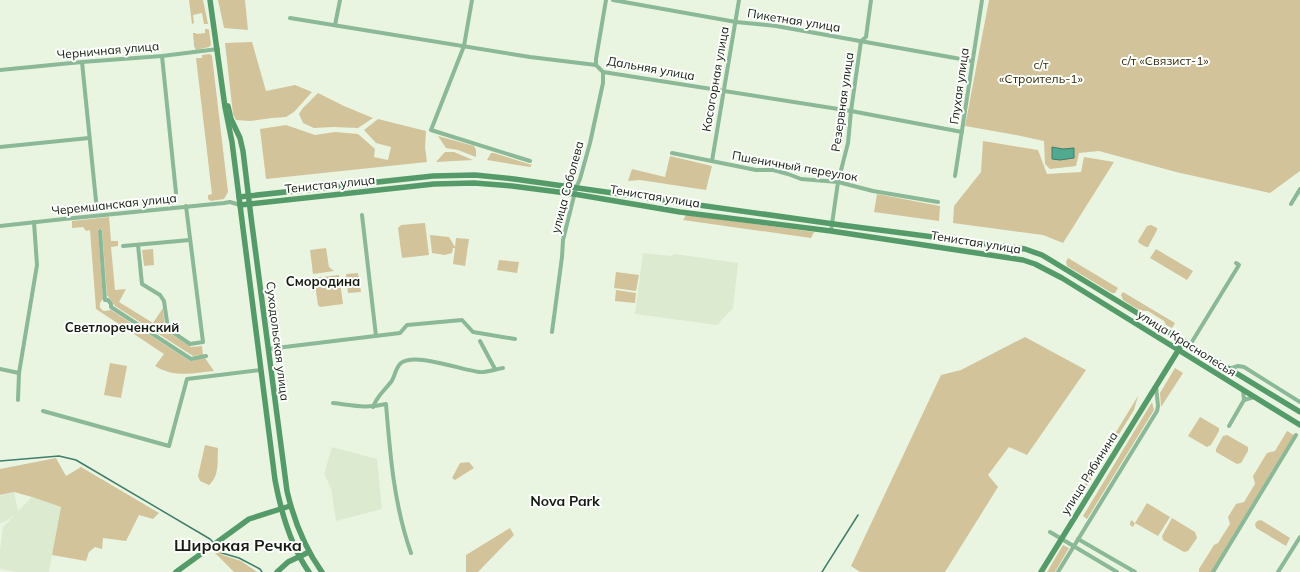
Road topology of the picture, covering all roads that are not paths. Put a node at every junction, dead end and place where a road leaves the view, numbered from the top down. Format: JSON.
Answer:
{"nodes":[{"id":1,"x":210,"y":0,"type":"edge"},
{"id":2,"x":340,"y":0,"type":"edge"},
{"id":3,"x":472,"y":0,"type":"edge"},
{"id":4,"x":606,"y":0,"type":"edge"},
{"id":5,"x":613,"y":0,"type":"edge"},
{"id":6,"x":739,"y":0,"type":"edge"},
{"id":7,"x":871,"y":0,"type":"edge"},
{"id":8,"x":982,"y":0,"type":"edge"},
{"id":9,"x":290,"y":18,"type":"dead end"},
{"id":10,"x":736,"y":22,"type":"junction"},
{"id":11,"x":335,"y":25,"type":"junction"},
{"id":12,"x":861,"y":42,"type":"junction"},
{"id":13,"x":464,"y":46,"type":"junction"},
{"id":14,"x":218,"y":50,"type":"junction"},
{"id":15,"x":162,"y":56,"type":"junction"},
{"id":16,"x":972,"y":61,"type":"junction"},
{"id":17,"x":82,"y":62,"type":"junction"},
{"id":18,"x":596,"y":65,"type":"junction"},
{"id":19,"x":0,"y":70,"type":"edge"},
{"id":20,"x":603,"y":72,"type":"junction"},
{"id":21,"x":723,"y":90,"type":"junction"},
{"id":22,"x":224,"y":95,"type":"junction"},
{"id":23,"x":850,"y":111,"type":"junction"},
{"id":24,"x":962,"y":132,"type":"junction"},
{"id":25,"x":89,"y":138,"type":"junction"},
{"id":26,"x":0,"y":147,"type":"edge"},
{"id":27,"x":672,"y":153,"type":"dead end"},
{"id":28,"x":530,"y":161,"type":"dead end"},
{"id":29,"x":712,"y":161,"type":"junction"},
{"id":30,"x":955,"y":176,"type":"dead end"},
{"id":31,"x":838,"y":182,"type":"junction"},
{"id":32,"x":576,"y":188,"type":"junction"},
{"id":33,"x":1300,"y":189,"type":"edge"},
{"id":34,"x":176,"y":193,"type":"dead end"},
{"id":35,"x":574,"y":194,"type":"junction"},
{"id":36,"x":249,"y":196,"type":"junction"},
{"id":37,"x":239,"y":197,"type":"junction"},
{"id":38,"x":96,"y":202,"type":"dead end"},
{"id":39,"x":230,"y":202,"type":"junction"},
{"id":40,"x":938,"y":202,"type":"dead end"},
{"id":41,"x":249,"y":204,"type":"junction"},
{"id":42,"x":1291,"y":204,"type":"dead end"},
{"id":43,"x":240,"y":205,"type":"junction"},
{"id":44,"x":186,"y":206,"type":"junction"},
{"id":45,"x":362,"y":215,"type":"dead end"},
{"id":46,"x":34,"y":222,"type":"junction"},
{"id":47,"x":832,"y":224,"type":"junction"},
{"id":48,"x":0,"y":226,"type":"edge"},
{"id":49,"x":100,"y":231,"type":"dead end"},
{"id":50,"x":831,"y":232,"type":"junction"},
{"id":51,"x":190,"y":240,"type":"junction"},
{"id":52,"x":138,"y":245,"type":"junction"},
{"id":53,"x":123,"y":246,"type":"dead end"},
{"id":54,"x":1056,"y":264,"type":"joint"},
{"id":55,"x":1236,"y":264,"type":"dead end"},
{"id":56,"x":1062,"y":278,"type":"joint"},
{"id":57,"x":552,"y":332,"type":"dead end"},
{"id":58,"x":376,"y":336,"type":"junction"},
{"id":59,"x":515,"y":339,"type":"dead end"},
{"id":60,"x":480,"y":341,"type":"dead end"},
{"id":61,"x":1184,"y":341,"type":"junction"},
{"id":62,"x":1190,"y":345,"type":"junction"},
{"id":63,"x":268,"y":349,"type":"junction"},
{"id":64,"x":1178,"y":350,"type":"junction"},
{"id":65,"x":206,"y":356,"type":"dead end"},
{"id":66,"x":503,"y":368,"type":"dead end"},
{"id":67,"x":0,"y":369,"type":"edge"},
{"id":68,"x":495,"y":369,"type":"junction"},
{"id":69,"x":1228,"y":369,"type":"junction"},
{"id":70,"x":261,"y":370,"type":"junction"},
{"id":71,"x":19,"y":373,"type":"junction"},
{"id":72,"x":1156,"y":386,"type":"junction"},
{"id":73,"x":1242,"y":390,"type":"junction"},
{"id":74,"x":1254,"y":397,"type":"junction"},
{"id":75,"x":18,"y":400,"type":"dead end"},
{"id":76,"x":1244,"y":400,"type":"junction"},
{"id":77,"x":1300,"y":402,"type":"edge"},
{"id":78,"x":332,"y":403,"type":"dead end"},
{"id":79,"x":373,"y":407,"type":"junction"},
{"id":80,"x":43,"y":411,"type":"dead end"},
{"id":81,"x":1300,"y":412,"type":"edge"},
{"id":82,"x":1300,"y":425,"type":"edge"},
{"id":83,"x":1229,"y":426,"type":"dead end"},
{"id":84,"x":1296,"y":435,"type":"dead end"},
{"id":85,"x":290,"y":506,"type":"junction"},
{"id":86,"x":281,"y":508,"type":"junction"},
{"id":87,"x":1050,"y":532,"type":"dead end"},
{"id":88,"x":1300,"y":537,"type":"edge"},
{"id":89,"x":1061,"y":538,"type":"junction"},
{"id":90,"x":1078,"y":539,"type":"junction"},
{"id":91,"x":1074,"y":546,"type":"junction"},
{"id":92,"x":308,"y":552,"type":"junction"},
{"id":93,"x":411,"y":553,"type":"dead end"},
{"id":94,"x":299,"y":556,"type":"junction"},
{"id":95,"x":176,"y":572,"type":"edge"},
{"id":96,"x":277,"y":572,"type":"edge"},
{"id":97,"x":308,"y":572,"type":"edge"},
{"id":98,"x":322,"y":572,"type":"edge"},
{"id":99,"x":1041,"y":572,"type":"edge"},
{"id":100,"x":1058,"y":572,"type":"edge"},
{"id":101,"x":1117,"y":572,"type":"edge"},
{"id":102,"x":1135,"y":572,"type":"edge"},
{"id":103,"x":1213,"y":572,"type":"edge"},
{"id":104,"x":1278,"y":572,"type":"edge"}],
"edges":[{"from":1,"to":14,"type":"main road","name":"Суходольская улица"},
{"from":2,"to":11,"type":"street"},
{"from":3,"to":13,"type":"street"},
{"from":4,"to":18,"type":"street"},
{"from":5,"to":10,"type":"street","name":"Пикетная улица"},
{"from":6,"to":10,"type":"street","name":"Косогорная улица"},
{"from":7,"to":12,"type":"street","name":"Резервная улица"},
{"from":8,"to":16,"type":"street","name":"Глухая улица"},
{"from":9,"to":11,"type":"street","name":"Дальняя улица"},
{"from":10,"to":12,"type":"street","name":"Пикетная улица"},
{"from":10,"to":21,"type":"street","name":"Косогорная улица"},
{"from":11,"to":13,"type":"street","name":"Дальняя улица"},
{"from":12,"to":16,"type":"street","name":"Пикетная улица"},
{"from":12,"to":23,"type":"street","name":"Резервная улица"},
{"from":13,"to":18,"type":"street","name":"Дальняя улица"},
{"from":13,"to":28,"type":"street"},
{"from":14,"to":15,"type":"street","name":"Черничная улица"},
{"from":14,"to":22,"type":"main road","name":"Суходольская улица"},
{"from":15,"to":17,"type":"street","name":"Черничная улица"},
{"from":15,"to":34,"type":"street"},
{"from":16,"to":24,"type":"street","name":"Глухая улица"},
{"from":17,"to":19,"type":"street","name":"Черничная улица"},
{"from":17,"to":25,"type":"street"},
{"from":18,"to":20,"type":"street","name":"Дальняя улица"},
{"from":20,"to":21,"type":"street","name":"Дальняя улица"},
{"from":20,"to":32,"type":"street","name":"улица Соболева"},
{"from":21,"to":23,"type":"street","name":"Дальняя улица"},
{"from":21,"to":29,"type":"street","name":"Косогорная улица"},
{"from":22,"to":36,"type":"main road","name":"Суходольская улица"},
{"from":22,"to":37,"type":"main road","name":"Суходольская улица"},
{"from":23,"to":24,"type":"street","name":"Дальняя улица"},
{"from":23,"to":31,"type":"street","name":"Резервная улица"},
{"from":24,"to":30,"type":"street","name":"Глухая улица"},
{"from":25,"to":26,"type":"street"},
{"from":25,"to":38,"type":"street"},
{"from":27,"to":29,"type":"street","name":"Пшеничный переулок"},
{"from":29,"to":31,"type":"street","name":"Пшеничный переулок"},
{"from":31,"to":40,"type":"street","name":"Пшеничный переулок"},
{"from":31,"to":47,"type":"street","name":"Резервная улица"},
{"from":32,"to":35,"type":"street","name":"улица Соболева"},
{"from":32,"to":36,"type":"main road","name":"Тенистая улица"},
{"from":32,"to":47,"type":"main road","name":"Тенистая улица"},
{"from":33,"to":42,"type":"street"},
{"from":35,"to":41,"type":"main road","name":"Тенистая улица"},
{"from":35,"to":50,"type":"main road","name":"Тенистая улица"},
{"from":35,"to":57,"type":"street","name":"улица Соболева"},
{"from":36,"to":37,"type":"main road","name":"Тенистая улица"},
{"from":36,"to":41,"type":"main road","name":"Суходольская улица"},
{"from":37,"to":39,"type":"street","name":"Черемшанская улица"},
{"from":37,"to":43,"type":"main road","name":"Суходольская улица"},
{"from":39,"to":43,"type":"street","name":"Черемшанская улица"},
{"from":39,"to":44,"type":"street","name":"Черемшанская улица"},
{"from":41,"to":43,"type":"main road","name":"Тенистая улица"},
{"from":41,"to":63,"type":"main road","name":"Суходольская улица"},
{"from":43,"to":70,"type":"main road","name":"Суходольская улица"},
{"from":44,"to":46,"type":"street","name":"Черемшанская улица"},
{"from":44,"to":51,"type":"street"},
{"from":45,"to":58,"type":"street"},
{"from":46,"to":48,"type":"street","name":"Черемшанская улица"},
{"from":46,"to":71,"type":"street"},
{"from":47,"to":50,"type":"street","name":"Резервная улица"},
{"from":47,"to":54,"type":"main road","name":"Тенистая улица"},
{"from":49,"to":65,"type":"street"},
{"from":50,"to":56,"type":"main road","name":"Тенистая улица"},
{"from":51,"to":52,"type":"street"},
{"from":51,"to":52,"type":"street"},
{"from":52,"to":53,"type":"street"},
{"from":54,"to":61,"type":"main road","name":"улица Краснолесья"},
{"from":55,"to":62,"type":"street"},
{"from":56,"to":64,"type":"main road","name":"улица Краснолесья"},
{"from":58,"to":59,"type":"street"},
{"from":58,"to":63,"type":"street"},
{"from":60,"to":68,"type":"street"},
{"from":61,"to":62,"type":"main road","name":"улица Краснолесья"},
{"from":61,"to":64,"type":"main road","name":"улица Рябинина"},
{"from":62,"to":69,"type":"main road","name":"улица Краснолесья"},
{"from":63,"to":85,"type":"main road","name":"Суходольская улица"},
{"from":64,"to":72,"type":"main road","name":"улица Рябинина"},
{"from":64,"to":73,"type":"main road","name":"улица Краснолесья"},
{"from":66,"to":68,"type":"street"},
{"from":67,"to":71,"type":"street"},
{"from":68,"to":79,"type":"street"},
{"from":69,"to":77,"type":"street","name":"улица Краснолесья"},
{"from":69,"to":81,"type":"main road","name":"улица Краснолесья"},
{"from":70,"to":80,"type":"street"},
{"from":70,"to":86,"type":"main road","name":"Суходольская улица"},
{"from":71,"to":75,"type":"street"},
{"from":72,"to":89,"type":"main road","name":"улица Рябинина"},
{"from":72,"to":90,"type":"street","name":"улица Рябинина"},
{"from":73,"to":74,"type":"main road","name":"улица Краснолесья"},
{"from":73,"to":76,"type":"street"},
{"from":74,"to":76,"type":"street"},
{"from":74,"to":82,"type":"main road","name":"улица Краснолесья"},
{"from":76,"to":83,"type":"street"},
{"from":78,"to":79,"type":"street"},
{"from":79,"to":93,"type":"street"},
{"from":84,"to":103,"type":"street"},
{"from":85,"to":86,"type":"main road"},
{"from":85,"to":92,"type":"main road","name":"Суходольская улица"},
{"from":86,"to":94,"type":"main road","name":"Суходольская улица"},
{"from":86,"to":95,"type":"main road"},
{"from":87,"to":89,"type":"street"},
{"from":88,"to":104,"type":"street"},
{"from":89,"to":91,"type":"street"},
{"from":89,"to":99,"type":"main road","name":"улица Рябинина"},
{"from":90,"to":91,"type":"street","name":"улица Рябинина"},
{"from":90,"to":102,"type":"street"},
{"from":91,"to":100,"type":"street","name":"улица Рябинина"},
{"from":91,"to":101,"type":"street"},
{"from":92,"to":94,"type":"main road"},
{"from":92,"to":98,"type":"main road","name":"Суходольская улица"},
{"from":94,"to":96,"type":"main road"},
{"from":94,"to":97,"type":"main road","name":"Суходольская улица"}]}
